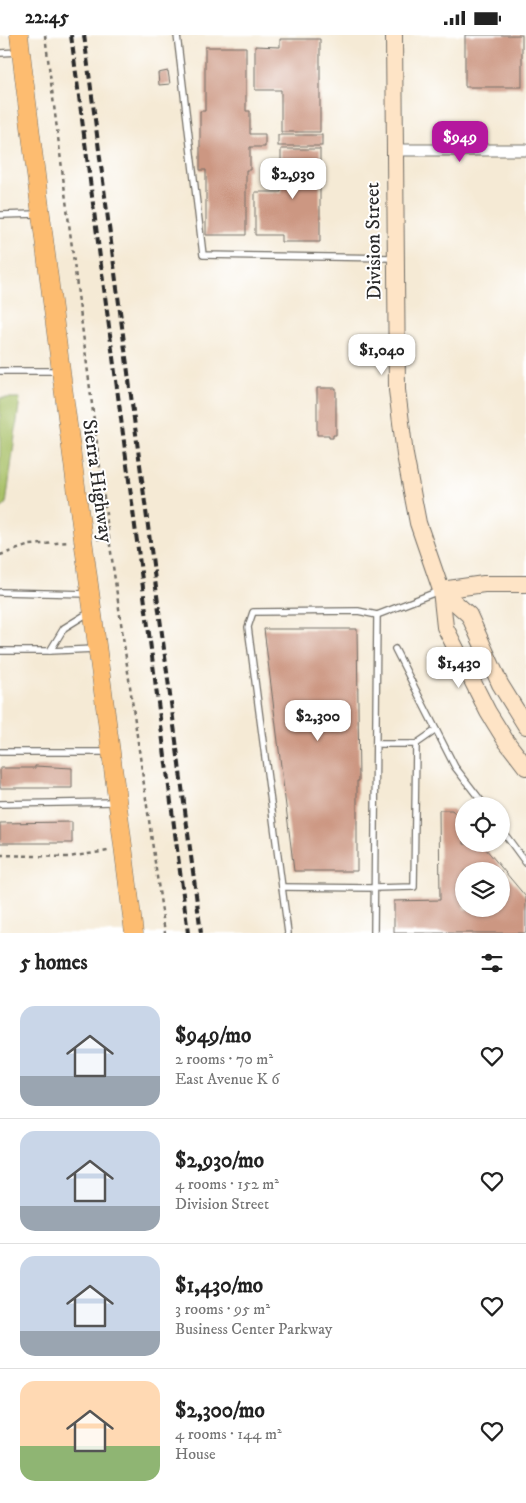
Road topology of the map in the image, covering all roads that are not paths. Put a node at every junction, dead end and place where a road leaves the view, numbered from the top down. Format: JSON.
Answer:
{"nodes":[{"id":1,"x":177,"y":35,"type":"edge"},
{"id":2,"x":394,"y":35,"type":"edge"},
{"id":3,"x":20,"y":44,"type":"edge"},
{"id":4,"x":0,"y":53,"type":"edge"},
{"id":5,"x":526,"y":149,"type":"edge"},
{"id":6,"x":394,"y":150,"type":"junction"},
{"id":7,"x":41,"y":214,"type":"junction"},
{"id":8,"x":0,"y":215,"type":"edge"},
{"id":9,"x":396,"y":258,"type":"junction"},
{"id":10,"x":0,"y":371,"type":"edge"},
{"id":11,"x":61,"y":371,"type":"junction"},
{"id":12,"x":526,"y":584,"type":"edge"},
{"id":13,"x":441,"y":590,"type":"junction"},
{"id":14,"x":0,"y":592,"type":"edge"},
{"id":15,"x":92,"y":602,"type":"junction"},
{"id":16,"x":377,"y":615,"type":"junction"},
{"id":17,"x":97,"y":649,"type":"junction"},
{"id":18,"x":395,"y":649,"type":"dead end"},
{"id":19,"x":0,"y":651,"type":"edge"},
{"id":20,"x":50,"y":651,"type":"junction"},
{"id":21,"x":526,"y":726,"type":"edge"},
{"id":22,"x":436,"y":730,"type":"junction"},
{"id":23,"x":376,"y":744,"type":"junction"},
{"id":24,"x":416,"y":744,"type":"junction"},
{"id":25,"x":0,"y":752,"type":"edge"},
{"id":26,"x":110,"y":752,"type":"junction"},
{"id":27,"x":526,"y":767,"type":"edge"},
{"id":28,"x":478,"y":797,"type":"edge"},
{"id":29,"x":117,"y":802,"type":"junction"},
{"id":30,"x":0,"y":804,"type":"edge"},
{"id":31,"x":510,"y":841,"type":"edge"},
{"id":32,"x":526,"y":863,"type":"edge"},
{"id":33,"x":282,"y":887,"type":"junction"},
{"id":34,"x":374,"y":888,"type":"junction"},
{"id":35,"x":134,"y":933,"type":"edge"},
{"id":36,"x":288,"y":933,"type":"edge"},
{"id":37,"x":374,"y":933,"type":"edge"}],
"edges":[{"from":1,"to":9,"type":"lane"},
{"from":2,"to":6,"type":"main road","name":"Division Street"},
{"from":3,"to":4,"type":"lane"},
{"from":3,"to":7,"type":"main road","name":"Sierra Highway"},
{"from":5,"to":6,"type":"street"},
{"from":6,"to":9,"type":"main road","name":"Division Street"},
{"from":7,"to":8,"type":"lane"},
{"from":7,"to":11,"type":"main road","name":"Sierra Highway"},
{"from":9,"to":13,"type":"main road","name":"Division Street"},
{"from":10,"to":11,"type":"lane"},
{"from":11,"to":15,"type":"main road","name":"Sierra Highway"},
{"from":12,"to":13,"type":"main road"},
{"from":13,"to":16,"type":"lane"},
{"from":13,"to":21,"type":"main road"},
{"from":13,"to":27,"type":"main road","name":"Division Street"},
{"from":14,"to":15,"type":"lane"},
{"from":15,"to":17,"type":"main road","name":"Sierra Highway"},
{"from":15,"to":20,"type":"lane"},
{"from":16,"to":23,"type":"lane"},
{"from":16,"to":33,"type":"lane"},
{"from":17,"to":20,"type":"lane"},
{"from":17,"to":26,"type":"main road","name":"Sierra Highway"},
{"from":18,"to":22,"type":"lane"},
{"from":19,"to":20,"type":"lane"},
{"from":22,"to":24,"type":"lane"},
{"from":22,"to":28,"type":"lane"},
{"from":23,"to":24,"type":"lane"},
{"from":23,"to":34,"type":"lane"},
{"from":24,"to":34,"type":"lane"},
{"from":25,"to":26,"type":"lane"},
{"from":26,"to":29,"type":"main road","name":"Sierra Highway"},
{"from":29,"to":30,"type":"lane"},
{"from":29,"to":35,"type":"main road","name":"Sierra Highway"},
{"from":31,"to":32,"type":"lane"},
{"from":33,"to":34,"type":"lane"},
{"from":33,"to":36,"type":"lane"},
{"from":34,"to":37,"type":"lane"}]}
